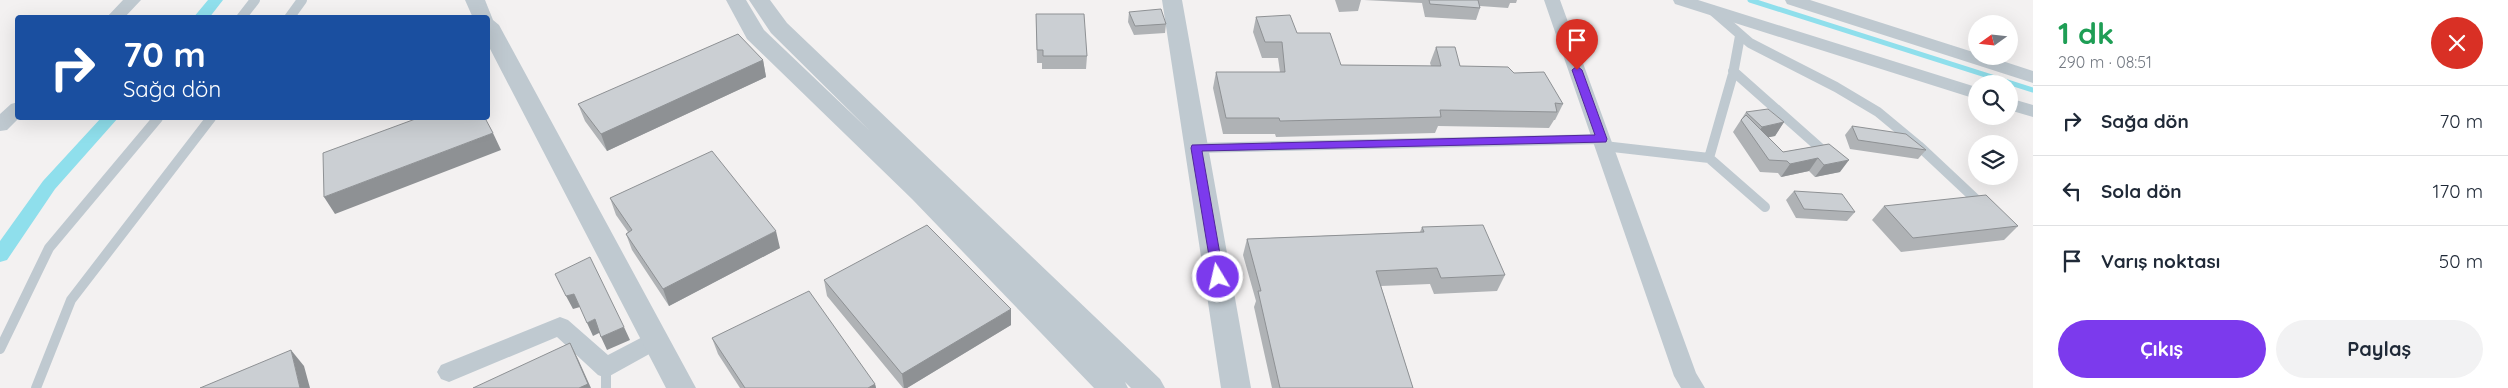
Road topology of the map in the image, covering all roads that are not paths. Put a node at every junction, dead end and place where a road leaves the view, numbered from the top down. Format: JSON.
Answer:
{"nodes":[{"id":1,"x":133,"y":0,"type":"edge"},
{"id":2,"x":255,"y":0,"type":"edge"},
{"id":3,"x":302,"y":0,"type":"edge"},
{"id":4,"x":736,"y":0,"type":"edge"},
{"id":5,"x":759,"y":0,"type":"edge"},
{"id":6,"x":1172,"y":0,"type":"edge"},
{"id":7,"x":1552,"y":0,"type":"edge"},
{"id":8,"x":1681,"y":0,"type":"edge"},
{"id":9,"x":1793,"y":0,"type":"edge"},
{"id":10,"x":1712,"y":10,"type":"junction"},
{"id":11,"x":117,"y":15,"type":"edge"},
{"id":12,"x":243,"y":15,"type":"edge"},
{"id":13,"x":290,"y":15,"type":"edge"},
{"id":14,"x":490,"y":34,"type":"edge"},
{"id":15,"x":1740,"y":36,"type":"junction"},
{"id":16,"x":1733,"y":71,"type":"junction"},
{"id":17,"x":2033,"y":77,"type":"edge"},
{"id":18,"x":1968,"y":90,"type":"edge"},
{"id":19,"x":2018,"y":107,"type":"edge"},
{"id":20,"x":15,"y":111,"type":"edge"},
{"id":21,"x":2033,"y":112,"type":"edge"},
{"id":22,"x":156,"y":120,"type":"edge"},
{"id":23,"x":209,"y":120,"type":"edge"},
{"id":24,"x":0,"y":125,"type":"edge"},
{"id":25,"x":1603,"y":142,"type":"junction"},
{"id":26,"x":1196,"y":148,"type":"junction"},
{"id":27,"x":1829,"y":155,"type":"edge"},
{"id":28,"x":1709,"y":158,"type":"junction"},
{"id":29,"x":1765,"y":206,"type":"dead end"},
{"id":30,"x":1994,"y":215,"type":"edge"},
{"id":31,"x":654,"y":340,"type":"junction"},
{"id":32,"x":0,"y":349,"type":"edge"},
{"id":33,"x":449,"y":372,"type":"dead end"},
{"id":34,"x":606,"y":378,"type":"edge"},
{"id":35,"x":36,"y":388,"type":"edge"},
{"id":36,"x":681,"y":388,"type":"edge"},
{"id":37,"x":1113,"y":388,"type":"edge"},
{"id":38,"x":1150,"y":388,"type":"edge"},
{"id":39,"x":1236,"y":388,"type":"edge"},
{"id":40,"x":1693,"y":388,"type":"edge"}],
"edges":[{"from":1,"to":11,"type":"street"},
{"from":2,"to":12,"type":"lane"},
{"from":3,"to":13,"type":"lane"},
{"from":4,"to":37,"type":"street"},
{"from":5,"to":38,"type":"street"},
{"from":6,"to":26,"type":"street"},
{"from":7,"to":25,"type":"street"},
{"from":8,"to":10,"type":"street"},
{"from":9,"to":17,"type":"street"},
{"from":10,"to":15,"type":"lane"},
{"from":10,"to":18,"type":"street"},
{"from":14,"to":31,"type":"street"},
{"from":15,"to":16,"type":"lane"},
{"from":15,"to":30,"type":"lane"},
{"from":16,"to":27,"type":"lane"},
{"from":16,"to":28,"type":"lane"},
{"from":19,"to":21,"type":"street"},
{"from":20,"to":24,"type":"street"},
{"from":22,"to":32,"type":"lane"},
{"from":23,"to":35,"type":"lane"},
{"from":25,"to":26,"type":"lane"},
{"from":25,"to":28,"type":"lane"},
{"from":25,"to":40,"type":"street"},
{"from":26,"to":39,"type":"street"},
{"from":28,"to":29,"type":"lane"},
{"from":31,"to":34,"type":"street"},
{"from":31,"to":36,"type":"street"},
{"from":33,"to":34,"type":"street"}]}
